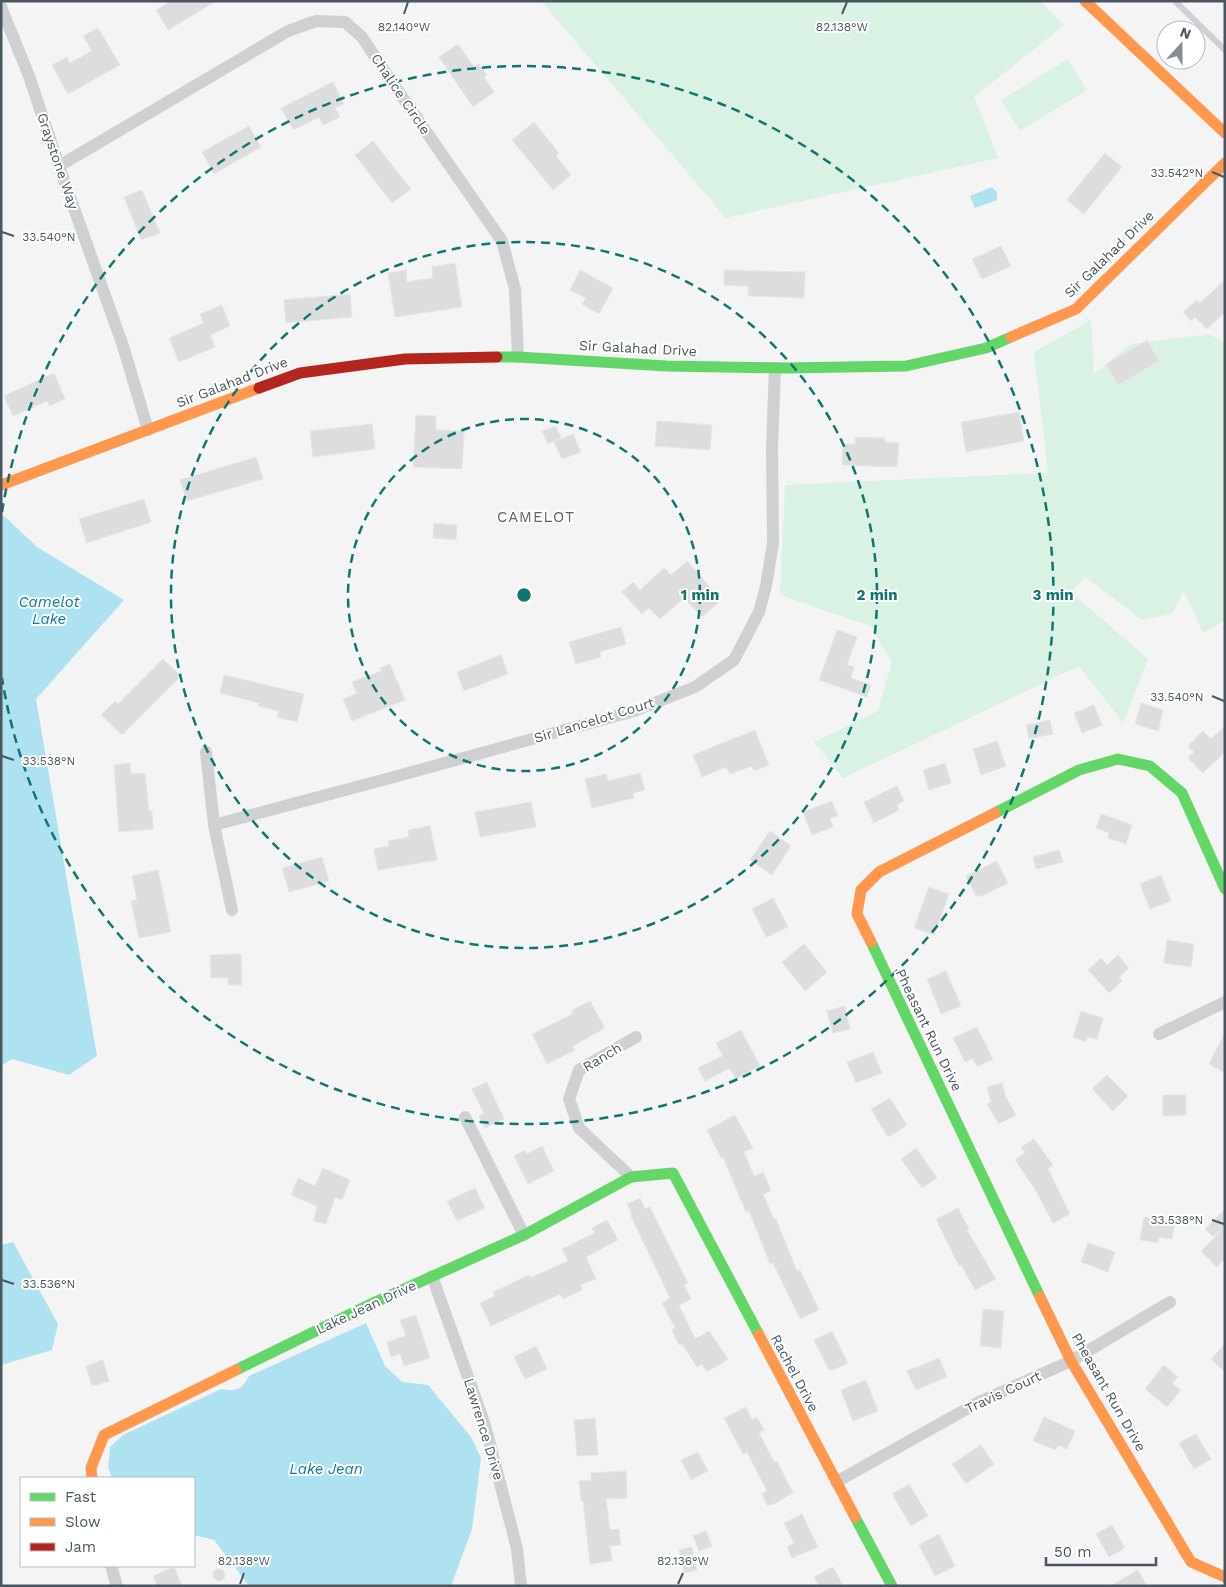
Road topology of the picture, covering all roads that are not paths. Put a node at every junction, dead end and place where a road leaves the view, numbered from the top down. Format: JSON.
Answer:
{"nodes":[{"id":1,"x":1085,"y":1,"type":"edge"},
{"id":2,"x":1175,"y":1,"type":"edge"},
{"id":3,"x":1,"y":6,"type":"edge"},
{"id":4,"x":1225,"y":50,"type":"edge"},
{"id":5,"x":1225,"y":133,"type":"edge"},
{"id":6,"x":1225,"y":163,"type":"edge"},
{"id":7,"x":59,"y":166,"type":"junction"},
{"id":8,"x":518,"y":357,"type":"junction"},
{"id":9,"x":774,"y":368,"type":"junction"},
{"id":10,"x":148,"y":430,"type":"junction"},
{"id":11,"x":1,"y":485,"type":"edge"},
{"id":12,"x":206,"y":752,"type":"dead end"},
{"id":13,"x":214,"y":825,"type":"junction"},
{"id":14,"x":1225,"y":889,"type":"edge"},
{"id":15,"x":232,"y":910,"type":"dead end"},
{"id":16,"x":1225,"y":1002,"type":"edge"},
{"id":17,"x":1159,"y":1034,"type":"dead end"},
{"id":18,"x":636,"y":1037,"type":"dead end"},
{"id":19,"x":465,"y":1117,"type":"dead end"},
{"id":20,"x":673,"y":1173,"type":"joint"},
{"id":21,"x":631,"y":1177,"type":"junction"},
{"id":22,"x":524,"y":1236,"type":"junction"},
{"id":23,"x":432,"y":1276,"type":"junction"},
{"id":24,"x":1170,"y":1302,"type":"dead end"},
{"id":25,"x":1071,"y":1361,"type":"junction"},
{"id":26,"x":92,"y":1477,"type":"edge"},
{"id":27,"x":836,"y":1482,"type":"junction"},
{"id":28,"x":111,"y":1567,"type":"edge"},
{"id":29,"x":1225,"y":1577,"type":"edge"},
{"id":30,"x":117,"y":1586,"type":"edge"},
{"id":31,"x":521,"y":1586,"type":"edge"},
{"id":32,"x":892,"y":1586,"type":"edge"}],
"edges":[{"from":1,"to":5,"type":"street"},
{"from":2,"to":4,"type":"lane"},
{"from":3,"to":7,"type":"street","name":"Graystone Way"},
{"from":6,"to":9,"type":"street","name":"Sir Galahad Drive"},
{"from":7,"to":8,"type":"street","name":"Chalice Circle"},
{"from":7,"to":10,"type":"street","name":"Graystone Way"},
{"from":8,"to":9,"type":"street","name":"Sir Galahad Drive"},
{"from":8,"to":10,"type":"street","name":"Sir Galahad Drive"},
{"from":9,"to":13,"type":"street","name":"Sir Lancelot Court"},
{"from":10,"to":11,"type":"street","name":"Sir Galahad Drive"},
{"from":12,"to":13,"type":"street"},
{"from":13,"to":15,"type":"street"},
{"from":14,"to":25,"type":"street","name":"Pheasant Run Drive"},
{"from":16,"to":17,"type":"street"},
{"from":18,"to":21,"type":"street","name":"Ranch"},
{"from":19,"to":22,"type":"street"},
{"from":20,"to":21,"type":"street","name":"Lake Jean Drive"},
{"from":20,"to":27,"type":"street","name":"Rachel Drive"},
{"from":21,"to":22,"type":"street","name":"Lake Jean Drive"},
{"from":22,"to":23,"type":"street","name":"Lake Jean Drive"},
{"from":23,"to":26,"type":"street","name":"Lake Jean Drive"},
{"from":23,"to":31,"type":"street","name":"Lawrence Drive"},
{"from":24,"to":25,"type":"street","name":"Travis Court"},
{"from":25,"to":27,"type":"street","name":"Travis Court"},
{"from":25,"to":29,"type":"street","name":"Pheasant Run Drive"},
{"from":27,"to":32,"type":"street","name":"Rachel Drive"},
{"from":28,"to":30,"type":"street"}]}
